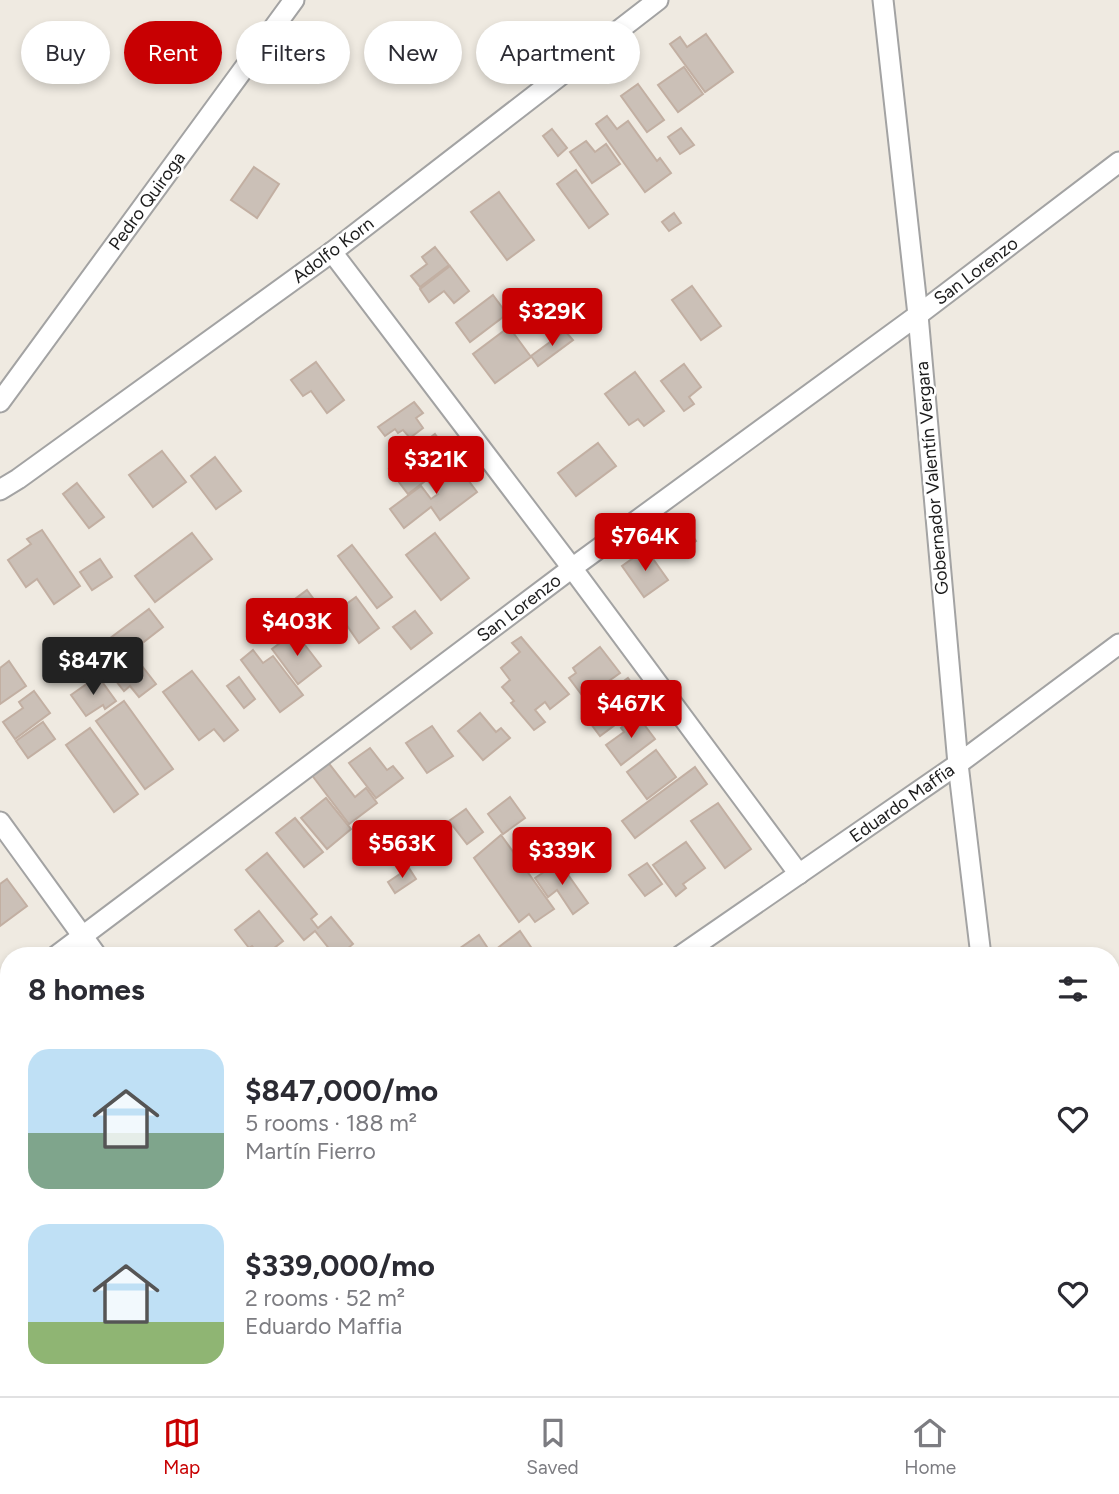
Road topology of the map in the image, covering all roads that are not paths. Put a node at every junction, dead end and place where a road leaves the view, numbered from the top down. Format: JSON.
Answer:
{"nodes":[{"id":1,"x":294,"y":0,"type":"edge"},
{"id":2,"x":658,"y":0,"type":"edge"},
{"id":3,"x":883,"y":0,"type":"edge"},
{"id":4,"x":1119,"y":162,"type":"edge"},
{"id":5,"x":332,"y":252,"type":"junction"},
{"id":6,"x":918,"y":315,"type":"junction"},
{"id":7,"x":0,"y":402,"type":"edge"},
{"id":8,"x":0,"y":489,"type":"edge"},
{"id":9,"x":572,"y":568,"type":"junction"},
{"id":10,"x":1119,"y":643,"type":"edge"},
{"id":11,"x":958,"y":764,"type":"junction"},
{"id":12,"x":0,"y":822,"type":"edge"},
{"id":13,"x":799,"y":874,"type":"junction"},
{"id":14,"x":82,"y":936,"type":"junction"},
{"id":15,"x":68,"y":947,"type":"edge"},
{"id":16,"x":90,"y":947,"type":"edge"},
{"id":17,"x":693,"y":947,"type":"edge"},
{"id":18,"x":980,"y":947,"type":"edge"}],
"edges":[{"from":1,"to":7,"type":"street","name":"Pedro Quiroga"},
{"from":2,"to":5,"type":"street","name":"Adolfo Korn"},
{"from":3,"to":6,"type":"street","name":"Gobernador Valentín Vergara"},
{"from":4,"to":6,"type":"street","name":"San Lorenzo"},
{"from":5,"to":8,"type":"street","name":"Adolfo Korn"},
{"from":5,"to":9,"type":"street"},
{"from":6,"to":9,"type":"street","name":"San Lorenzo"},
{"from":6,"to":11,"type":"street","name":"Gobernador Valentín Vergara"},
{"from":9,"to":13,"type":"street"},
{"from":9,"to":14,"type":"street","name":"San Lorenzo"},
{"from":10,"to":11,"type":"street","name":"Eduardo Maffia"},
{"from":11,"to":13,"type":"street","name":"Eduardo Maffia"},
{"from":11,"to":18,"type":"street","name":"Gobernador Valentín Vergara"},
{"from":12,"to":14,"type":"street"},
{"from":13,"to":17,"type":"street","name":"Eduardo Maffia"},
{"from":14,"to":15,"type":"street","name":"San Lorenzo"},
{"from":14,"to":16,"type":"street"}]}
